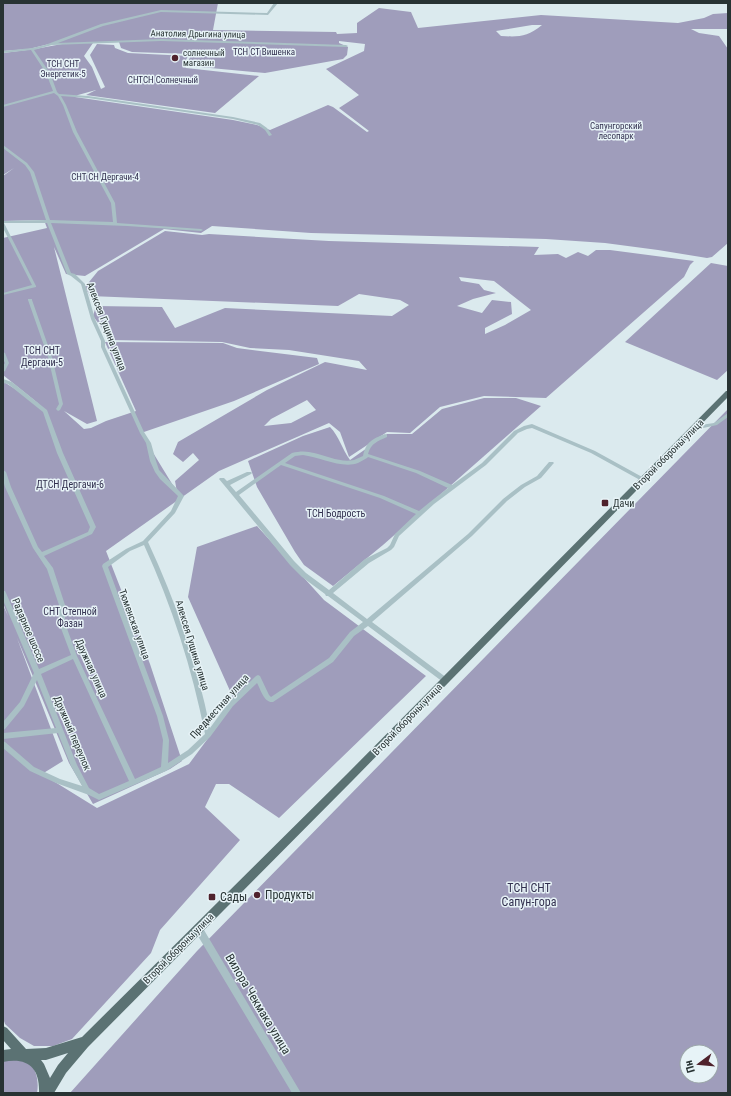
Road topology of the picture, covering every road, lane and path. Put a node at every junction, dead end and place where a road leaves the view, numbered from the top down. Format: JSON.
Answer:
{"nodes":[{"id":1,"x":276,"y":3,"type":"edge"},
{"id":2,"x":50,"y":44,"type":"junction"},
{"id":3,"x":346,"y":46,"type":"dead end"},
{"id":4,"x":32,"y":49,"type":"junction"},
{"id":5,"x":3,"y":52,"type":"edge"},
{"id":6,"x":56,"y":93,"type":"junction"},
{"id":7,"x":3,"y":106,"type":"edge"},
{"id":8,"x":270,"y":135,"type":"dead end"},
{"id":9,"x":3,"y":146,"type":"edge"},
{"id":10,"x":48,"y":222,"type":"junction"},
{"id":11,"x":3,"y":223,"type":"edge"},
{"id":12,"x":116,"y":224,"type":"junction"},
{"id":13,"x":201,"y":230,"type":"dead end"},
{"id":14,"x":3,"y":294,"type":"edge"},
{"id":15,"x":30,"y":300,"type":"dead end"},
{"id":16,"x":3,"y":353,"type":"edge"},
{"id":17,"x":3,"y":370,"type":"edge"},
{"id":18,"x":3,"y":382,"type":"edge"},
{"id":19,"x":728,"y":393,"type":"edge"},
{"id":20,"x":58,"y":409,"type":"dead end"},
{"id":21,"x":728,"y":415,"type":"edge"},
{"id":22,"x":694,"y":428,"type":"junction"},
{"id":23,"x":386,"y":436,"type":"dead end"},
{"id":24,"x":367,"y":454,"type":"junction"},
{"id":25,"x":280,"y":463,"type":"junction"},
{"id":26,"x":551,"y":463,"type":"dead end"},
{"id":27,"x":3,"y":472,"type":"edge"},
{"id":28,"x":249,"y":473,"type":"dead end"},
{"id":29,"x":642,"y":479,"type":"junction"},
{"id":30,"x":453,"y":488,"type":"junction"},
{"id":31,"x":235,"y":495,"type":"junction"},
{"id":32,"x":420,"y":514,"type":"junction"},
{"id":33,"x":145,"y":542,"type":"junction"},
{"id":34,"x":41,"y":555,"type":"junction"},
{"id":35,"x":3,"y":593,"type":"edge"},
{"id":36,"x":328,"y":594,"type":"junction"},
{"id":37,"x":368,"y":622,"type":"junction"},
{"id":38,"x":74,"y":656,"type":"junction"},
{"id":39,"x":38,"y":673,"type":"junction"},
{"id":40,"x":445,"y":680,"type":"junction"},
{"id":41,"x":3,"y":727,"type":"edge"},
{"id":42,"x":60,"y":730,"type":"junction"},
{"id":43,"x":208,"y":734,"type":"junction"},
{"id":44,"x":3,"y":736,"type":"edge"},
{"id":45,"x":3,"y":744,"type":"edge"},
{"id":46,"x":164,"y":769,"type":"junction"},
{"id":47,"x":133,"y":782,"type":"junction"},
{"id":48,"x":93,"y":793,"type":"junction"},
{"id":49,"x":198,"y":928,"type":"junction"},
{"id":50,"x":3,"y":1032,"type":"edge"},
{"id":51,"x":84,"y":1043,"type":"junction"},
{"id":52,"x":24,"y":1055,"type":"junction"},
{"id":53,"x":3,"y":1056,"type":"edge"},
{"id":54,"x":46,"y":1093,"type":"edge"},
{"id":55,"x":297,"y":1093,"type":"edge"}],
"edges":[{"from":1,"to":2,"type":"street"},
{"from":2,"to":3,"type":"street","name":"Анатолия Дрыгина улица"},
{"from":2,"to":4,"type":"street"},
{"from":4,"to":5,"type":"street"},
{"from":4,"to":6,"type":"street"},
{"from":6,"to":7,"type":"street"},
{"from":6,"to":8,"type":"street"},
{"from":6,"to":12,"type":"street"},
{"from":9,"to":10,"type":"street","name":"Алексея Гущина улица"},
{"from":10,"to":11,"type":"street"},
{"from":10,"to":12,"type":"street"},
{"from":10,"to":33,"type":"street","name":"Алексея Гущина улица"},
{"from":11,"to":14,"type":"street"},
{"from":12,"to":13,"type":"street"},
{"from":15,"to":20,"type":"street"},
{"from":16,"to":17,"type":"street"},
{"from":18,"to":34,"type":"street"},
{"from":19,"to":22,"type":"main road","name":"Второй обороны улица"},
{"from":21,"to":22,"type":"street"},
{"from":22,"to":29,"type":"main road","name":"Второй обороны улица"},
{"from":23,"to":24,"type":"street"},
{"from":24,"to":25,"type":"street"},
{"from":24,"to":30,"type":"street"},
{"from":25,"to":31,"type":"street"},
{"from":25,"to":32,"type":"street"},
{"from":26,"to":37,"type":"street"},
{"from":27,"to":34,"type":"street","name":"Дружная улица"},
{"from":28,"to":31,"type":"street"},
{"from":29,"to":30,"type":"street"},
{"from":29,"to":40,"type":"main road","name":"Второй обороны улица"},
{"from":30,"to":32,"type":"street"},
{"from":31,"to":36,"type":"street"},
{"from":32,"to":36,"type":"street"},
{"from":33,"to":43,"type":"street","name":"Алексея Гущина улица"},
{"from":33,"to":46,"type":"street","name":"Тюменская улица"},
{"from":34,"to":38,"type":"street","name":"Дружная улица"},
{"from":35,"to":39,"type":"street","name":"Радарное шоссе"},
{"from":36,"to":37,"type":"street"},
{"from":37,"to":40,"type":"street"},
{"from":37,"to":43,"type":"street","name":"Предместная улица"},
{"from":38,"to":39,"type":"street"},
{"from":38,"to":47,"type":"street","name":"Дружная улица"},
{"from":39,"to":41,"type":"street"},
{"from":39,"to":42,"type":"street","name":"Дружный переулок"},
{"from":40,"to":49,"type":"main road","name":"Второй обороны улица"},
{"from":42,"to":44,"type":"street"},
{"from":42,"to":48,"type":"street","name":"Дружный переулок"},
{"from":43,"to":46,"type":"street","name":"Предместная улица"},
{"from":45,"to":48,"type":"street"},
{"from":46,"to":47,"type":"street"},
{"from":47,"to":48,"type":"street"},
{"from":49,"to":51,"type":"main road","name":"Второй обороны улица"},
{"from":49,"to":55,"type":"street","name":"Вилора Чекмака улица"},
{"from":50,"to":52,"type":"main road"},
{"from":51,"to":52,"type":"main road"},
{"from":51,"to":54,"type":"main road","name":"Второй обороны улица"},
{"from":52,"to":53,"type":"main road"},
{"from":52,"to":54,"type":"main road"}]}
